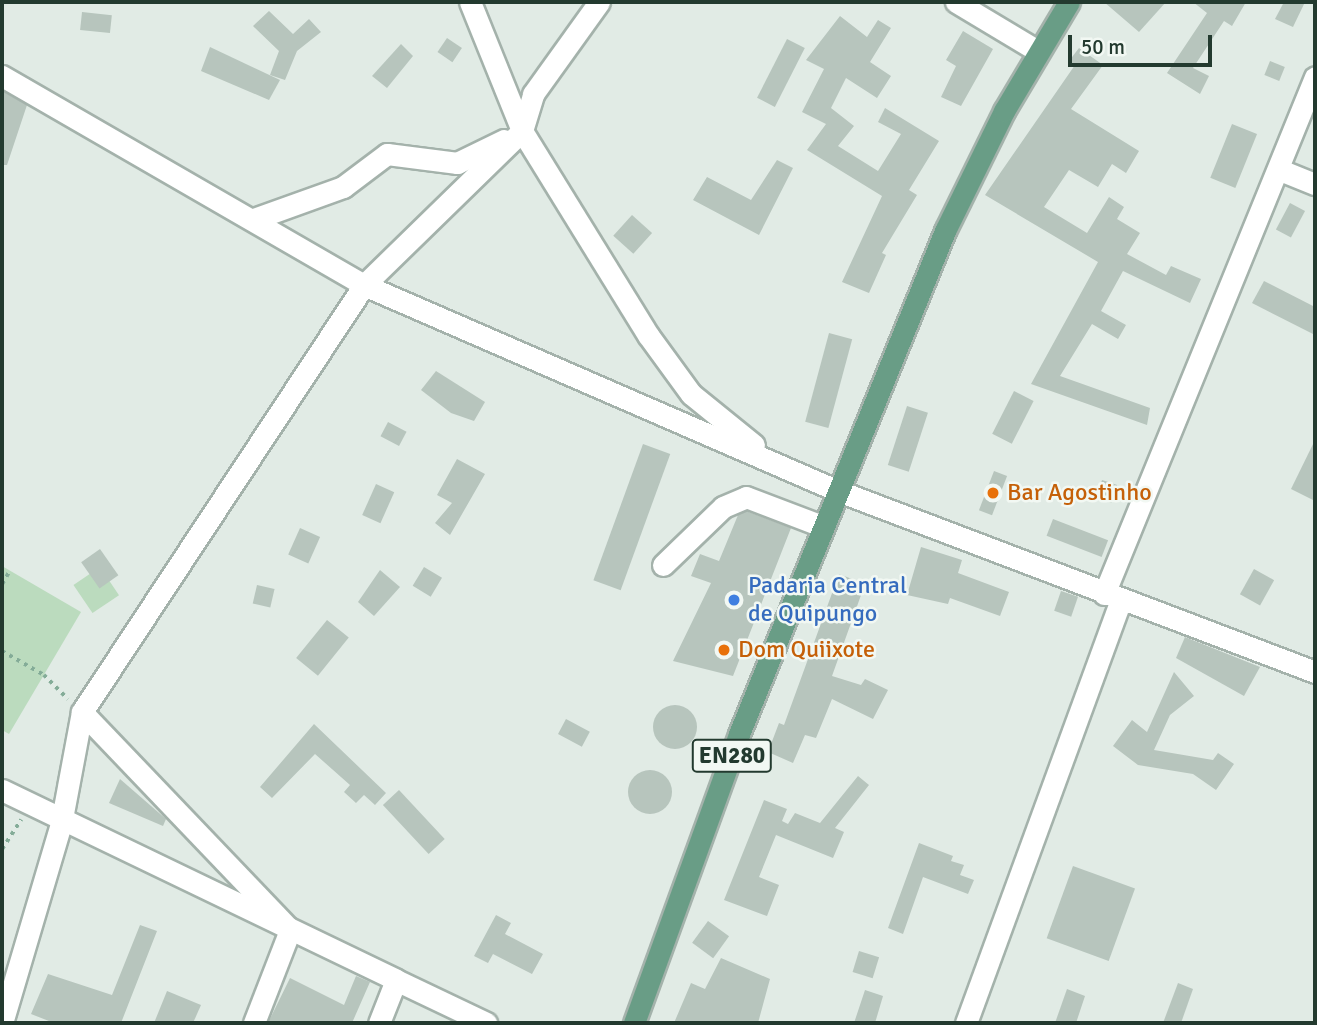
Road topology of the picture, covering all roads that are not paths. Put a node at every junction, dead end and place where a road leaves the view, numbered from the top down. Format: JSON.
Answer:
{"nodes":[{"id":1,"x":470,"y":2,"type":"edge"},
{"id":2,"x":599,"y":2,"type":"edge"},
{"id":3,"x":956,"y":2,"type":"edge"},
{"id":4,"x":1069,"y":2,"type":"edge"},
{"id":5,"x":1038,"y":51,"type":"junction"},
{"id":6,"x":2,"y":76,"type":"edge"},
{"id":7,"x":1315,"y":76,"type":"edge"},
{"id":8,"x":522,"y":131,"type":"junction"},
{"id":9,"x":1279,"y":170,"type":"junction"},
{"id":10,"x":1315,"y":184,"type":"edge"},
{"id":11,"x":254,"y":219,"type":"junction"},
{"id":12,"x":364,"y":285,"type":"junction"},
{"id":13,"x":774,"y":461,"type":"junction"},
{"id":14,"x":836,"y":490,"type":"junction"},
{"id":15,"x":822,"y":526,"type":"junction"},
{"id":16,"x":663,"y":565,"type":"dead end"},
{"id":17,"x":1113,"y":597,"type":"junction"},
{"id":18,"x":1315,"y":672,"type":"edge"},
{"id":19,"x":82,"y":712,"type":"junction"},
{"id":20,"x":2,"y":790,"type":"edge"},
{"id":21,"x":61,"y":824,"type":"junction"},
{"id":22,"x":290,"y":930,"type":"junction"},
{"id":23,"x":396,"y":980,"type":"junction"},
{"id":24,"x":2,"y":1023,"type":"edge"},
{"id":25,"x":254,"y":1023,"type":"edge"},
{"id":26,"x":379,"y":1023,"type":"edge"},
{"id":27,"x":486,"y":1023,"type":"edge"},
{"id":28,"x":634,"y":1023,"type":"edge"},
{"id":29,"x":966,"y":1023,"type":"edge"}],
"edges":[{"from":1,"to":8,"type":"street"},
{"from":2,"to":8,"type":"street"},
{"from":3,"to":5,"type":"street"},
{"from":4,"to":5,"type":"main road","number":"EN280"},
{"from":5,"to":14,"type":"main road","number":"EN280"},
{"from":6,"to":11,"type":"street"},
{"from":7,"to":9,"type":"street"},
{"from":8,"to":11,"type":"street"},
{"from":8,"to":12,"type":"street"},
{"from":8,"to":13,"type":"street"},
{"from":9,"to":10,"type":"street"},
{"from":9,"to":17,"type":"street"},
{"from":11,"to":12,"type":"street"},
{"from":12,"to":13,"type":"street"},
{"from":12,"to":19,"type":"street"},
{"from":13,"to":14,"type":"street"},
{"from":14,"to":15,"type":"main road","number":"EN280"},
{"from":14,"to":17,"type":"street"},
{"from":15,"to":16,"type":"street"},
{"from":15,"to":28,"type":"main road","number":"EN280"},
{"from":17,"to":18,"type":"street"},
{"from":17,"to":29,"type":"street"},
{"from":19,"to":21,"type":"street"},
{"from":19,"to":22,"type":"street"},
{"from":20,"to":21,"type":"street"},
{"from":21,"to":22,"type":"street"},
{"from":21,"to":24,"type":"street"},
{"from":22,"to":23,"type":"street"},
{"from":22,"to":25,"type":"street"},
{"from":23,"to":26,"type":"street"},
{"from":23,"to":27,"type":"street"}]}
